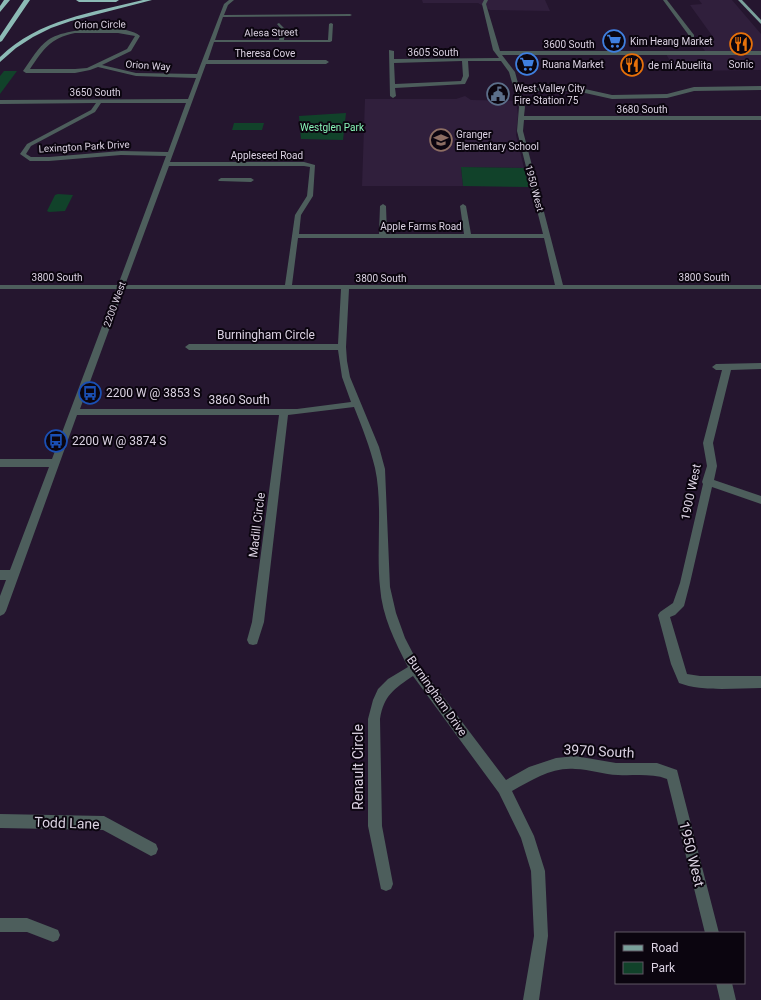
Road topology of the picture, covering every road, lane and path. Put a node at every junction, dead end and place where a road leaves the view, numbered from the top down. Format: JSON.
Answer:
{"nodes":[{"id":1,"x":7,"y":0,"type":"edge"},
{"id":2,"x":79,"y":0,"type":"edge"},
{"id":3,"x":116,"y":0,"type":"edge"},
{"id":4,"x":149,"y":0,"type":"edge"},
{"id":5,"x":232,"y":0,"type":"edge"},
{"id":6,"x":486,"y":0,"type":"edge"},
{"id":7,"x":665,"y":0,"type":"edge"},
{"id":8,"x":740,"y":0,"type":"edge"},
{"id":9,"x":29,"y":1,"type":"edge"},
{"id":10,"x":0,"y":10,"type":"edge"},
{"id":11,"x":222,"y":16,"type":"junction"},
{"id":12,"x":350,"y":16,"type":"dead end"},
{"id":13,"x":761,"y":23,"type":"edge"},
{"id":14,"x":279,"y":24,"type":"dead end"},
{"id":15,"x":331,"y":24,"type":"dead end"},
{"id":16,"x":692,"y":36,"type":"dead end"},
{"id":17,"x":0,"y":40,"type":"edge"},
{"id":18,"x":212,"y":41,"type":"junction"},
{"id":19,"x":281,"y":41,"type":"junction"},
{"id":20,"x":392,"y":51,"type":"dead end"},
{"id":21,"x":498,"y":53,"type":"junction"},
{"id":22,"x":761,"y":53,"type":"edge"},
{"id":23,"x":0,"y":60,"type":"edge"},
{"id":24,"x":465,"y":60,"type":"junction"},
{"id":25,"x":503,"y":60,"type":"junction"},
{"id":26,"x":392,"y":61,"type":"junction"},
{"id":27,"x":204,"y":62,"type":"junction"},
{"id":28,"x":326,"y":62,"type":"dead end"},
{"id":29,"x":98,"y":65,"type":"junction"},
{"id":30,"x":199,"y":76,"type":"junction"},
{"id":31,"x":393,"y":86,"type":"junction"},
{"id":32,"x":761,"y":88,"type":"edge"},
{"id":33,"x":517,"y":89,"type":"junction"},
{"id":34,"x":393,"y":96,"type":"dead end"},
{"id":35,"x":100,"y":101,"type":"junction"},
{"id":36,"x":190,"y":101,"type":"junction"},
{"id":37,"x":0,"y":102,"type":"edge"},
{"id":38,"x":522,"y":118,"type":"junction"},
{"id":39,"x":761,"y":118,"type":"edge"},
{"id":40,"x":170,"y":154,"type":"junction"},
{"id":41,"x":166,"y":164,"type":"junction"},
{"id":42,"x":241,"y":164,"type":"junction"},
{"id":43,"x":221,"y":180,"type":"dead end"},
{"id":44,"x":237,"y":180,"type":"junction"},
{"id":45,"x":251,"y":180,"type":"dead end"},
{"id":46,"x":383,"y":206,"type":"dead end"},
{"id":47,"x":463,"y":206,"type":"dead end"},
{"id":48,"x":295,"y":236,"type":"junction"},
{"id":49,"x":383,"y":236,"type":"junction"},
{"id":50,"x":468,"y":236,"type":"junction"},
{"id":51,"x":547,"y":236,"type":"junction"},
{"id":52,"x":0,"y":287,"type":"edge"},
{"id":53,"x":120,"y":287,"type":"junction"},
{"id":54,"x":288,"y":287,"type":"junction"},
{"id":55,"x":761,"y":287,"type":"edge"},
{"id":56,"x":345,"y":288,"type":"junction"},
{"id":57,"x":560,"y":288,"type":"junction"},
{"id":58,"x":342,"y":346,"type":"junction"},
{"id":59,"x":189,"y":347,"type":"dead end"},
{"id":60,"x":761,"y":366,"type":"edge"},
{"id":61,"x":716,"y":367,"type":"dead end"},
{"id":62,"x":727,"y":367,"type":"junction"},
{"id":63,"x":356,"y":404,"type":"junction"},
{"id":64,"x":74,"y":412,"type":"junction"},
{"id":65,"x":284,"y":412,"type":"junction"},
{"id":66,"x":0,"y":463,"type":"edge"},
{"id":67,"x":56,"y":463,"type":"junction"},
{"id":68,"x":707,"y":482,"type":"junction"},
{"id":69,"x":761,"y":500,"type":"edge"},
{"id":70,"x":13,"y":574,"type":"junction"},
{"id":71,"x":0,"y":575,"type":"edge"},
{"id":72,"x":0,"y":611,"type":"edge"},
{"id":73,"x":253,"y":640,"type":"dead end"},
{"id":74,"x":415,"y":669,"type":"junction"},
{"id":75,"x":761,"y":682,"type":"edge"},
{"id":76,"x":672,"y":775,"type":"joint"},
{"id":77,"x":504,"y":788,"type":"junction"},
{"id":78,"x":0,"y":821,"type":"edge"},
{"id":79,"x":151,"y":849,"type":"dead end"},
{"id":80,"x":386,"y":884,"type":"dead end"},
{"id":81,"x":0,"y":925,"type":"edge"},
{"id":82,"x":712,"y":932,"type":"edge"},
{"id":83,"x":53,"y":935,"type":"dead end"},
{"id":84,"x":724,"y":984,"type":"edge"},
{"id":85,"x":531,"y":1000,"type":"edge"},
{"id":86,"x":728,"y":1000,"type":"edge"}],
"edges":[{"from":1,"to":10,"type":"highway"},
{"from":2,"to":3,"type":"highway"},
{"from":4,"to":23,"type":"highway"},
{"from":5,"to":11,"type":"street","name":"2200 West"},
{"from":6,"to":21,"type":"street","name":"1950 West"},
{"from":7,"to":16,"type":"street"},
{"from":8,"to":13,"type":"main road"},
{"from":9,"to":17,"type":"highway"},
{"from":11,"to":12,"type":"street"},
{"from":11,"to":18,"type":"street","name":"2200 West"},
{"from":14,"to":19,"type":"street"},
{"from":15,"to":19,"type":"street","name":"Alesa Street"},
{"from":18,"to":19,"type":"street","name":"Alesa Street"},
{"from":18,"to":27,"type":"street","name":"2200 West"},
{"from":20,"to":26,"type":"street"},
{"from":21,"to":22,"type":"street","name":"3600 South"},
{"from":21,"to":25,"type":"street","name":"1950 West"},
{"from":24,"to":25,"type":"street","name":"3605 South"},
{"from":24,"to":26,"type":"street","name":"3605 South"},
{"from":24,"to":31,"type":"street"},
{"from":25,"to":33,"type":"street","name":"1950 West"},
{"from":26,"to":31,"type":"street"},
{"from":27,"to":28,"type":"street","name":"Theresa Cove"},
{"from":27,"to":30,"type":"street","name":"2200 West"},
{"from":29,"to":29,"type":"street","name":"Orion Circle"},
{"from":29,"to":30,"type":"street","name":"Orion Way"},
{"from":30,"to":36,"type":"street","name":"2200 West"},
{"from":31,"to":34,"type":"street"},
{"from":32,"to":33,"type":"street"},
{"from":33,"to":38,"type":"street","name":"1950 West"},
{"from":35,"to":36,"type":"street","name":"3650 South"},
{"from":35,"to":37,"type":"street","name":"3650 South"},
{"from":35,"to":40,"type":"street","name":"Lexington Park Drive"},
{"from":36,"to":40,"type":"street","name":"2200 West"},
{"from":38,"to":39,"type":"street","name":"3680 South"},
{"from":38,"to":51,"type":"street","name":"1950 West"},
{"from":40,"to":41,"type":"street","name":"2200 West"},
{"from":41,"to":42,"type":"street","name":"Appleseed Road"},
{"from":41,"to":53,"type":"street","name":"2200 West"},
{"from":42,"to":44,"type":"street"},
{"from":42,"to":48,"type":"street","name":"Appleseed Road"},
{"from":43,"to":44,"type":"street"},
{"from":44,"to":45,"type":"street"},
{"from":46,"to":49,"type":"street"},
{"from":47,"to":50,"type":"street"},
{"from":48,"to":49,"type":"street","name":"Apple Farms Road"},
{"from":48,"to":54,"type":"street","name":"Appleseed Road"},
{"from":49,"to":50,"type":"street","name":"Apple Farms Road"},
{"from":50,"to":51,"type":"street","name":"Apple Farms Road"},
{"from":51,"to":57,"type":"street","name":"1950 West"},
{"from":52,"to":53,"type":"street","name":"3800 South"},
{"from":53,"to":54,"type":"street","name":"3800 South"},
{"from":53,"to":64,"type":"street","name":"2200 West"},
{"from":54,"to":56,"type":"street","name":"3800 South"},
{"from":55,"to":57,"type":"street","name":"3800 South"},
{"from":56,"to":57,"type":"street","name":"3800 South"},
{"from":56,"to":58,"type":"street","name":"Burningham Drive"},
{"from":58,"to":59,"type":"street","name":"Burningham Circle"},
{"from":58,"to":63,"type":"street","name":"Burningham Drive"},
{"from":60,"to":62,"type":"street"},
{"from":61,"to":62,"type":"street"},
{"from":62,"to":68,"type":"street","name":"1900 West"},
{"from":63,"to":65,"type":"street","name":"3860 South"},
{"from":63,"to":74,"type":"street","name":"Burningham Drive"},
{"from":64,"to":65,"type":"street","name":"3860 South"},
{"from":64,"to":67,"type":"street","name":"2200 West"},
{"from":65,"to":73,"type":"street","name":"Madill Circle"},
{"from":66,"to":67,"type":"street"},
{"from":67,"to":70,"type":"street","name":"2200 West"},
{"from":68,"to":69,"type":"street"},
{"from":68,"to":75,"type":"street","name":"1900 West"},
{"from":70,"to":71,"type":"street"},
{"from":70,"to":72,"type":"street","name":"2200 West"},
{"from":74,"to":77,"type":"street","name":"Burningham Drive"},
{"from":74,"to":80,"type":"street","name":"Renault Circle"},
{"from":76,"to":77,"type":"street","name":"3970 South"},
{"from":76,"to":82,"type":"street","name":"1950 West"},
{"from":77,"to":85,"type":"street","name":"Burningham Drive"},
{"from":78,"to":79,"type":"street","name":"Todd Lane"},
{"from":81,"to":83,"type":"street"},
{"from":84,"to":86,"type":"street"}]}
